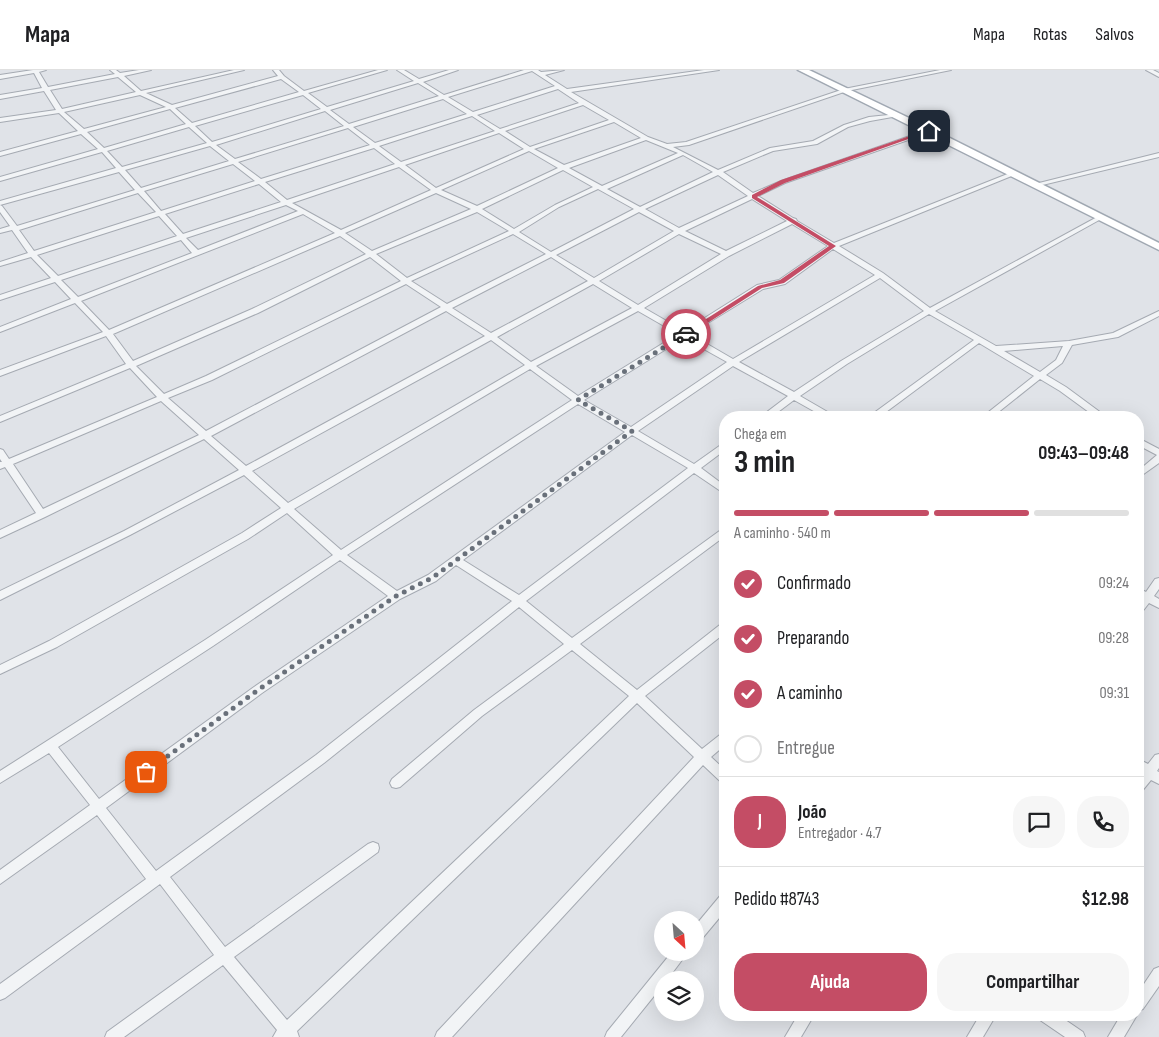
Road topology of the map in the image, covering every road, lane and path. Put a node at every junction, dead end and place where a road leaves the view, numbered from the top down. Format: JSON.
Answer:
{"nodes":[{"id":1,"x":43,"y":70,"type":"edge"},
{"id":2,"x":148,"y":70,"type":"edge"},
{"id":3,"x":241,"y":70,"type":"edge"},
{"id":4,"x":276,"y":70,"type":"edge"},
{"id":5,"x":384,"y":70,"type":"edge"},
{"id":6,"x":400,"y":70,"type":"edge"},
{"id":7,"x":455,"y":70,"type":"edge"},
{"id":8,"x":561,"y":70,"type":"edge"},
{"id":9,"x":716,"y":70,"type":"edge"},
{"id":10,"x":802,"y":70,"type":"edge"},
{"id":11,"x":944,"y":70,"type":"edge"},
{"id":12,"x":1149,"y":70,"type":"edge"},
{"id":13,"x":27,"y":71,"type":"edge"},
{"id":14,"x":35,"y":71,"type":"junction"},
{"id":15,"x":535,"y":71,"type":"edge"},
{"id":16,"x":115,"y":73,"type":"edge"},
{"id":17,"x":1159,"y":75,"type":"edge"},
{"id":18,"x":0,"y":77,"type":"edge"},
{"id":19,"x":282,"y":77,"type":"junction"},
{"id":20,"x":418,"y":81,"type":"junction"},
{"id":21,"x":558,"y":86,"type":"junction"},
{"id":22,"x":46,"y":88,"type":"junction"},
{"id":23,"x":846,"y":90,"type":"junction"},
{"id":24,"x":566,"y":91,"type":"junction"},
{"id":25,"x":140,"y":92,"type":"junction"},
{"id":26,"x":303,"y":92,"type":"junction"},
{"id":27,"x":0,"y":97,"type":"edge"},
{"id":28,"x":443,"y":97,"type":"junction"},
{"id":29,"x":584,"y":103,"type":"junction"},
{"id":30,"x":171,"y":107,"type":"junction"},
{"id":31,"x":326,"y":109,"type":"junction"},
{"id":32,"x":60,"y":110,"type":"junction"},
{"id":33,"x":470,"y":113,"type":"junction"},
{"id":34,"x":896,"y":115,"type":"junction"},
{"id":35,"x":0,"y":120,"type":"edge"},
{"id":36,"x":614,"y":120,"type":"junction"},
{"id":37,"x":190,"y":126,"type":"junction"},
{"id":38,"x":348,"y":126,"type":"junction"},
{"id":39,"x":500,"y":131,"type":"junction"},
{"id":40,"x":929,"y":131,"type":"junction"},
{"id":41,"x":82,"y":132,"type":"junction"},
{"id":42,"x":646,"y":138,"type":"junction"},
{"id":43,"x":654,"y":141,"type":"junction"},
{"id":44,"x":210,"y":144,"type":"junction"},
{"id":45,"x":372,"y":145,"type":"junction"},
{"id":46,"x":529,"y":149,"type":"junction"},
{"id":47,"x":102,"y":150,"type":"junction"},
{"id":48,"x":683,"y":153,"type":"junction"},
{"id":49,"x":0,"y":154,"type":"edge"},
{"id":50,"x":1159,"y":154,"type":"edge"},
{"id":51,"x":232,"y":162,"type":"junction"},
{"id":52,"x":399,"y":164,"type":"junction"},
{"id":53,"x":563,"y":168,"type":"junction"},
{"id":54,"x":119,"y":170,"type":"junction"},
{"id":55,"x":718,"y":172,"type":"junction"},
{"id":56,"x":1012,"y":174,"type":"junction"},
{"id":57,"x":0,"y":179,"type":"edge"},
{"id":58,"x":258,"y":182,"type":"junction"},
{"id":59,"x":1034,"y":185,"type":"junction"},
{"id":60,"x":601,"y":188,"type":"junction"},
{"id":61,"x":435,"y":190,"type":"junction"},
{"id":62,"x":139,"y":191,"type":"junction"},
{"id":63,"x":754,"y":197,"type":"junction"},
{"id":64,"x":286,"y":202,"type":"junction"},
{"id":65,"x":0,"y":205,"type":"edge"},
{"id":66,"x":476,"y":209,"type":"junction"},
{"id":67,"x":640,"y":209,"type":"junction"},
{"id":68,"x":302,"y":212,"type":"junction"},
{"id":69,"x":158,"y":213,"type":"junction"},
{"id":70,"x":1099,"y":218,"type":"junction"},
{"id":71,"x":794,"y":220,"type":"junction"},
{"id":72,"x":15,"y":228,"type":"junction"},
{"id":73,"x":0,"y":231,"type":"edge"},
{"id":74,"x":679,"y":231,"type":"junction"},
{"id":75,"x":339,"y":232,"type":"junction"},
{"id":76,"x":513,"y":232,"type":"junction"},
{"id":77,"x":182,"y":236,"type":"junction"},
{"id":78,"x":833,"y":246,"type":"junction"},
{"id":79,"x":1159,"y":247,"type":"edge"},
{"id":80,"x":32,"y":254,"type":"junction"},
{"id":81,"x":197,"y":254,"type":"junction"},
{"id":82,"x":371,"y":254,"type":"junction"},
{"id":83,"x":552,"y":254,"type":"junction"},
{"id":84,"x":726,"y":254,"type":"junction"},
{"id":85,"x":0,"y":264,"type":"edge"},
{"id":86,"x":880,"y":275,"type":"junction"},
{"id":87,"x":56,"y":279,"type":"junction"},
{"id":88,"x":406,"y":280,"type":"junction"},
{"id":89,"x":593,"y":281,"type":"junction"},
{"id":90,"x":0,"y":298,"type":"edge"},
{"id":91,"x":76,"y":301,"type":"junction"},
{"id":92,"x":448,"y":307,"type":"junction"},
{"id":93,"x":638,"y":308,"type":"junction"},
{"id":94,"x":928,"y":310,"type":"junction"},
{"id":95,"x":1159,"y":312,"type":"edge"},
{"id":96,"x":0,"y":330,"type":"edge"},
{"id":97,"x":108,"y":333,"type":"junction"},
{"id":98,"x":686,"y":334,"type":"junction"},
{"id":99,"x":490,"y":336,"type":"junction"},
{"id":100,"x":979,"y":340,"type":"junction"},
{"id":101,"x":1069,"y":343,"type":"junction"},
{"id":102,"x":995,"y":349,"type":"junction"},
{"id":103,"x":733,"y":362,"type":"junction"},
{"id":104,"x":131,"y":366,"type":"junction"},
{"id":105,"x":530,"y":366,"type":"junction"},
{"id":106,"x":0,"y":373,"type":"edge"},
{"id":107,"x":1040,"y":376,"type":"junction"},
{"id":108,"x":794,"y":394,"type":"junction"},
{"id":109,"x":163,"y":398,"type":"junction"},
{"id":110,"x":578,"y":400,"type":"junction"},
{"id":111,"x":771,"y":411,"type":"edge"},
{"id":112,"x":822,"y":411,"type":"edge"},
{"id":113,"x":881,"y":411,"type":"edge"},
{"id":114,"x":995,"y":411,"type":"edge"},
{"id":115,"x":1091,"y":411,"type":"edge"},
{"id":116,"x":0,"y":419,"type":"edge"},
{"id":117,"x":632,"y":431,"type":"junction"},
{"id":118,"x":204,"y":436,"type":"junction"},
{"id":119,"x":1144,"y":444,"type":"edge"},
{"id":120,"x":719,"y":449,"type":"edge"},
{"id":121,"x":0,"y":452,"type":"edge"},
{"id":122,"x":1159,"y":453,"type":"edge"},
{"id":123,"x":1159,"y":458,"type":"edge"},
{"id":124,"x":4,"y":465,"type":"edge"},
{"id":125,"x":694,"y":468,"type":"junction"},
{"id":126,"x":1144,"y":470,"type":"edge"},
{"id":127,"x":245,"y":471,"type":"junction"},
{"id":128,"x":719,"y":487,"type":"edge"},
{"id":129,"x":286,"y":509,"type":"junction"},
{"id":130,"x":42,"y":515,"type":"junction"},
{"id":131,"x":0,"y":534,"type":"edge"},
{"id":132,"x":719,"y":536,"type":"edge"},
{"id":133,"x":340,"y":555,"type":"junction"},
{"id":134,"x":456,"y":560,"type":"junction"},
{"id":135,"x":1159,"y":582,"type":"edge"},
{"id":136,"x":1144,"y":593,"type":"edge"},
{"id":137,"x":1144,"y":595,"type":"edge"},
{"id":138,"x":0,"y":596,"type":"edge"},
{"id":139,"x":396,"y":596,"type":"junction"},
{"id":140,"x":518,"y":601,"type":"junction"},
{"id":141,"x":1159,"y":604,"type":"edge"},
{"id":142,"x":719,"y":632,"type":"edge"},
{"id":143,"x":572,"y":646,"type":"junction"},
{"id":144,"x":0,"y":670,"type":"edge"},
{"id":145,"x":637,"y":696,"type":"junction"},
{"id":146,"x":719,"y":743,"type":"edge"},
{"id":147,"x":51,"y":746,"type":"junction"},
{"id":148,"x":702,"y":757,"type":"junction"},
{"id":149,"x":1159,"y":759,"type":"edge"},
{"id":150,"x":719,"y":773,"type":"edge"},
{"id":151,"x":1154,"y":776,"type":"edge"},
{"id":152,"x":0,"y":778,"type":"edge"},
{"id":153,"x":396,"y":783,"type":"dead end"},
{"id":154,"x":99,"y":808,"type":"junction"},
{"id":155,"x":373,"y":848,"type":"dead end"},
{"id":156,"x":0,"y":878,"type":"edge"},
{"id":157,"x":158,"y":878,"type":"junction"},
{"id":158,"x":719,"y":908,"type":"edge"},
{"id":159,"x":704,"y":926,"type":"edge"},
{"id":160,"x":224,"y":956,"type":"junction"},
{"id":161,"x":674,"y":961,"type":"edge"},
{"id":162,"x":1159,"y":974,"type":"edge"},
{"id":163,"x":0,"y":993,"type":"edge"},
{"id":164,"x":1144,"y":995,"type":"edge"},
{"id":165,"x":803,"y":1021,"type":"edge"},
{"id":166,"x":985,"y":1021,"type":"edge"},
{"id":167,"x":1054,"y":1021,"type":"edge"},
{"id":168,"x":1126,"y":1021,"type":"edge"},
{"id":169,"x":286,"y":1035,"type":"edge"},
{"id":170,"x":112,"y":1037,"type":"edge"},
{"id":171,"x":442,"y":1037,"type":"edge"},
{"id":172,"x":612,"y":1037,"type":"edge"},
{"id":173,"x":792,"y":1037,"type":"edge"},
{"id":174,"x":974,"y":1037,"type":"edge"},
{"id":175,"x":1078,"y":1037,"type":"edge"},
{"id":176,"x":1115,"y":1037,"type":"edge"}],
"edges":[{"from":1,"to":14,"type":"street"},
{"from":2,"to":16,"type":"street"},
{"from":3,"to":25,"type":"street"},
{"from":4,"to":19,"type":"street"},
{"from":5,"to":26,"type":"street"},
{"from":6,"to":20,"type":"street"},
{"from":7,"to":20,"type":"street"},
{"from":8,"to":15,"type":"street"},
{"from":9,"to":24,"type":"street"},
{"from":10,"to":23,"type":"main road"},
{"from":11,"to":23,"type":"street"},
{"from":12,"to":17,"type":"street"},
{"from":13,"to":14,"type":"street"},
{"from":13,"to":18,"type":"street"},
{"from":14,"to":22,"type":"street"},
{"from":15,"to":21,"type":"street"},
{"from":15,"to":28,"type":"street"},
{"from":16,"to":22,"type":"street"},
{"from":16,"to":25,"type":"street"},
{"from":19,"to":26,"type":"street"},
{"from":19,"to":30,"type":"street"},
{"from":20,"to":28,"type":"street"},
{"from":20,"to":31,"type":"street"},
{"from":21,"to":24,"type":"street"},
{"from":21,"to":33,"type":"street"},
{"from":22,"to":27,"type":"street"},
{"from":22,"to":32,"type":"street"},
{"from":23,"to":34,"type":"main road"},
{"from":23,"to":43,"type":"street"},
{"from":24,"to":29,"type":"street"},
{"from":25,"to":30,"type":"street"},
{"from":25,"to":32,"type":"street"},
{"from":26,"to":31,"type":"street"},
{"from":26,"to":37,"type":"street"},
{"from":28,"to":33,"type":"street"},
{"from":28,"to":38,"type":"street"},
{"from":29,"to":36,"type":"street"},
{"from":29,"to":39,"type":"street"},
{"from":30,"to":37,"type":"street"},
{"from":30,"to":41,"type":"street"},
{"from":31,"to":38,"type":"street"},
{"from":31,"to":44,"type":"street"},
{"from":32,"to":35,"type":"street"},
{"from":32,"to":41,"type":"street"},
{"from":33,"to":39,"type":"street"},
{"from":33,"to":45,"type":"street"},
{"from":34,"to":40,"type":"main road"},
{"from":34,"to":55,"type":"street"},
{"from":36,"to":42,"type":"street"},
{"from":36,"to":46,"type":"street"},
{"from":37,"to":44,"type":"street"},
{"from":37,"to":47,"type":"street"},
{"from":38,"to":45,"type":"street"},
{"from":38,"to":51,"type":"street"},
{"from":39,"to":46,"type":"street"},
{"from":39,"to":52,"type":"street"},
{"from":40,"to":56,"type":"main road"},
{"from":40,"to":63,"type":"street"},
{"from":41,"to":47,"type":"street"},
{"from":41,"to":49,"type":"street"},
{"from":42,"to":43,"type":"street"},
{"from":42,"to":53,"type":"street"},
{"from":43,"to":48,"type":"street"},
{"from":44,"to":51,"type":"street"},
{"from":44,"to":54,"type":"street"},
{"from":45,"to":52,"type":"street"},
{"from":45,"to":58,"type":"street"},
{"from":46,"to":53,"type":"street"},
{"from":46,"to":61,"type":"street"},
{"from":47,"to":54,"type":"street"},
{"from":47,"to":57,"type":"street"},
{"from":48,"to":55,"type":"street"},
{"from":48,"to":60,"type":"street"},
{"from":50,"to":59,"type":"street"},
{"from":51,"to":58,"type":"street"},
{"from":51,"to":62,"type":"street"},
{"from":52,"to":61,"type":"street"},
{"from":52,"to":64,"type":"street"},
{"from":53,"to":60,"type":"street"},
{"from":53,"to":66,"type":"street"},
{"from":54,"to":62,"type":"street"},
{"from":54,"to":65,"type":"street"},
{"from":55,"to":63,"type":"street"},
{"from":55,"to":67,"type":"street"},
{"from":56,"to":59,"type":"main road"},
{"from":56,"to":78,"type":"street"},
{"from":58,"to":64,"type":"street"},
{"from":58,"to":69,"type":"street"},
{"from":59,"to":70,"type":"main road"},
{"from":60,"to":67,"type":"street"},
{"from":60,"to":76,"type":"street"},
{"from":61,"to":66,"type":"street"},
{"from":61,"to":75,"type":"street"},
{"from":62,"to":69,"type":"street"},
{"from":62,"to":72,"type":"street"},
{"from":63,"to":71,"type":"street"},
{"from":63,"to":74,"type":"street"},
{"from":64,"to":68,"type":"street"},
{"from":64,"to":77,"type":"street"},
{"from":65,"to":72,"type":"street"},
{"from":66,"to":76,"type":"street"},
{"from":66,"to":82,"type":"street"},
{"from":67,"to":74,"type":"street"},
{"from":67,"to":83,"type":"street"},
{"from":68,"to":75,"type":"street"},
{"from":68,"to":81,"type":"street"},
{"from":69,"to":77,"type":"street"},
{"from":69,"to":80,"type":"street"},
{"from":70,"to":79,"type":"main road"},
{"from":70,"to":94,"type":"street"},
{"from":71,"to":78,"type":"street"},
{"from":71,"to":84,"type":"street"},
{"from":72,"to":73,"type":"street"},
{"from":72,"to":80,"type":"street"},
{"from":74,"to":84,"type":"street"},
{"from":74,"to":89,"type":"street"},
{"from":75,"to":82,"type":"street"},
{"from":75,"to":97,"type":"street"},
{"from":76,"to":83,"type":"street"},
{"from":76,"to":88,"type":"street"},
{"from":77,"to":81,"type":"street"},
{"from":77,"to":87,"type":"street"},
{"from":78,"to":86,"type":"street"},
{"from":78,"to":98,"type":"street"},
{"from":80,"to":85,"type":"street"},
{"from":80,"to":87,"type":"street"},
{"from":81,"to":91,"type":"street"},
{"from":82,"to":88,"type":"street"},
{"from":82,"to":104,"type":"street"},
{"from":83,"to":89,"type":"street"},
{"from":83,"to":92,"type":"street"},
{"from":84,"to":93,"type":"street"},
{"from":86,"to":94,"type":"street"},
{"from":86,"to":103,"type":"street"},
{"from":87,"to":90,"type":"street"},
{"from":87,"to":91,"type":"street"},
{"from":88,"to":92,"type":"street"},
{"from":88,"to":109,"type":"street"},
{"from":89,"to":93,"type":"street"},
{"from":89,"to":99,"type":"street"},
{"from":91,"to":96,"type":"street"},
{"from":91,"to":97,"type":"street"},
{"from":92,"to":99,"type":"street"},
{"from":92,"to":118,"type":"street"},
{"from":93,"to":98,"type":"street"},
{"from":93,"to":105,"type":"street"},
{"from":94,"to":100,"type":"street"},
{"from":94,"to":108,"type":"street"},
{"from":95,"to":101,"type":"street"},
{"from":97,"to":104,"type":"street"},
{"from":97,"to":106,"type":"street"},
{"from":98,"to":103,"type":"street"},
{"from":98,"to":110,"type":"street"},
{"from":99,"to":105,"type":"street"},
{"from":99,"to":127,"type":"street"},
{"from":100,"to":102,"type":"street"},
{"from":100,"to":113,"type":"street"},
{"from":101,"to":102,"type":"street"},
{"from":101,"to":107,"type":"street"},
{"from":102,"to":107,"type":"street"},
{"from":103,"to":108,"type":"street"},
{"from":103,"to":117,"type":"street"},
{"from":104,"to":109,"type":"street"},
{"from":104,"to":116,"type":"street"},
{"from":105,"to":110,"type":"street"},
{"from":105,"to":129,"type":"street"},
{"from":107,"to":114,"type":"street"},
{"from":107,"to":115,"type":"street"},
{"from":108,"to":111,"type":"street"},
{"from":108,"to":112,"type":"street"},
{"from":109,"to":118,"type":"street"},
{"from":109,"to":124,"type":"street"},
{"from":110,"to":117,"type":"street"},
{"from":110,"to":133,"type":"street"},
{"from":117,"to":125,"type":"street"},
{"from":117,"to":134,"type":"street"},
{"from":118,"to":127,"type":"street"},
{"from":118,"to":130,"type":"street"},
{"from":119,"to":122,"type":"street"},
{"from":120,"to":125,"type":"street"},
{"from":121,"to":124,"type":"street"},
{"from":123,"to":126,"type":"street"},
{"from":124,"to":130,"type":"street"},
{"from":125,"to":128,"type":"street"},
{"from":125,"to":140,"type":"street"},
{"from":127,"to":129,"type":"street"},
{"from":127,"to":138,"type":"street"},
{"from":129,"to":133,"type":"street"},
{"from":129,"to":144,"type":"street"},
{"from":130,"to":131,"type":"street"},
{"from":132,"to":143,"type":"street"},
{"from":133,"to":139,"type":"street"},
{"from":133,"to":147,"type":"street"},
{"from":134,"to":139,"type":"street"},
{"from":134,"to":140,"type":"street"},
{"from":135,"to":136,"type":"street"},
{"from":137,"to":141,"type":"street"},
{"from":139,"to":154,"type":"street"},
{"from":140,"to":143,"type":"street"},
{"from":140,"to":157,"type":"street"},
{"from":142,"to":145,"type":"street"},
{"from":143,"to":145,"type":"street"},
{"from":143,"to":153,"type":"street"},
{"from":145,"to":148,"type":"street"},
{"from":145,"to":169,"type":"street"},
{"from":146,"to":148,"type":"street"},
{"from":147,"to":152,"type":"street"},
{"from":147,"to":154,"type":"street"},
{"from":148,"to":150,"type":"street"},
{"from":148,"to":171,"type":"street"},
{"from":149,"to":151,"type":"street"},
{"from":154,"to":156,"type":"street"},
{"from":154,"to":157,"type":"street"},
{"from":155,"to":160,"type":"street"},
{"from":157,"to":160,"type":"street"},
{"from":157,"to":163,"type":"street"},
{"from":158,"to":159,"type":"street"},
{"from":160,"to":169,"type":"street"},
{"from":160,"to":170,"type":"street"},
{"from":161,"to":172,"type":"street"},
{"from":162,"to":164,"type":"street"},
{"from":165,"to":173,"type":"street"},
{"from":166,"to":174,"type":"street"},
{"from":167,"to":175,"type":"street"},
{"from":168,"to":176,"type":"street"}]}
